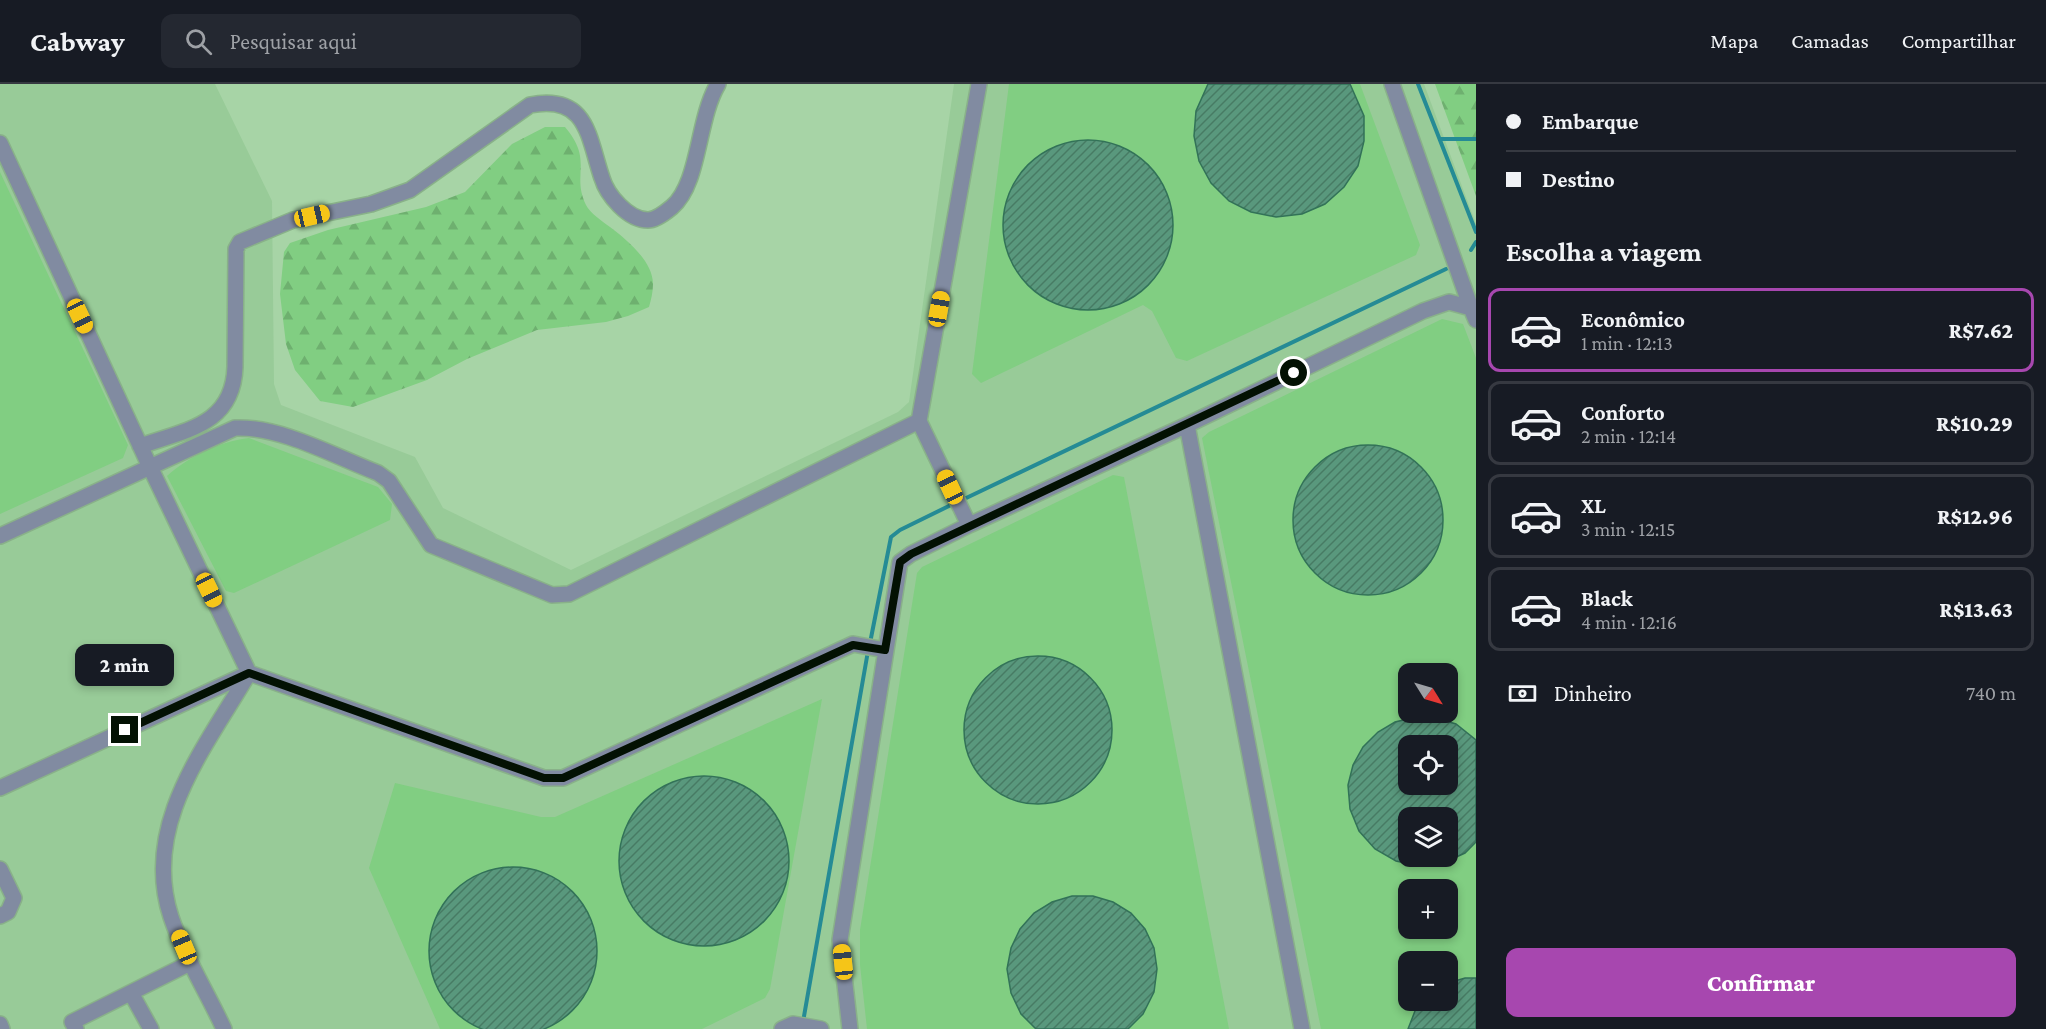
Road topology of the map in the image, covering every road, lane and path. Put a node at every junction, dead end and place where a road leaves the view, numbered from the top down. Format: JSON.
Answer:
{"nodes":[{"id":1,"x":718,"y":84,"type":"edge"},
{"id":2,"x":979,"y":84,"type":"edge"},
{"id":3,"x":1392,"y":84,"type":"edge"},
{"id":4,"x":0,"y":143,"type":"edge"},
{"id":5,"x":1474,"y":314,"type":"edge"},
{"id":6,"x":919,"y":421,"type":"junction"},
{"id":7,"x":1186,"y":425,"type":"junction"},
{"id":8,"x":140,"y":446,"type":"junction"},
{"id":9,"x":150,"y":467,"type":"junction"},
{"id":10,"x":969,"y":525,"type":"junction"},
{"id":11,"x":0,"y":536,"type":"edge"},
{"id":12,"x":885,"y":650,"type":"junction"},
{"id":13,"x":249,"y":673,"type":"junction"},
{"id":14,"x":0,"y":788,"type":"edge"},
{"id":15,"x":0,"y":869,"type":"edge"},
{"id":16,"x":0,"y":916,"type":"edge"},
{"id":17,"x":190,"y":963,"type":"junction"},
{"id":18,"x":131,"y":993,"type":"junction"},
{"id":19,"x":0,"y":1024,"type":"edge"},
{"id":20,"x":788,"y":1026,"type":"edge"},
{"id":21,"x":220,"y":1027,"type":"edge"},
{"id":22,"x":2,"y":1029,"type":"edge"},
{"id":23,"x":76,"y":1029,"type":"edge"},
{"id":24,"x":151,"y":1029,"type":"edge"},
{"id":25,"x":820,"y":1029,"type":"edge"},
{"id":26,"x":850,"y":1029,"type":"edge"},
{"id":27,"x":1302,"y":1029,"type":"edge"}],
"edges":[{"from":1,"to":8,"type":"lane"},
{"from":2,"to":6,"type":"lane"},
{"from":3,"to":5,"type":"lane"},
{"from":4,"to":8,"type":"lane"},
{"from":5,"to":7,"type":"lane"},
{"from":6,"to":9,"type":"lane"},
{"from":6,"to":10,"type":"lane"},
{"from":7,"to":10,"type":"lane"},
{"from":7,"to":27,"type":"lane"},
{"from":8,"to":9,"type":"lane"},
{"from":9,"to":11,"type":"lane"},
{"from":9,"to":13,"type":"lane"},
{"from":10,"to":12,"type":"lane"},
{"from":12,"to":13,"type":"lane"},
{"from":12,"to":26,"type":"lane"},
{"from":13,"to":14,"type":"lane"},
{"from":13,"to":17,"type":"lane"},
{"from":15,"to":16,"type":"lane"},
{"from":17,"to":18,"type":"lane"},
{"from":17,"to":21,"type":"lane"},
{"from":18,"to":23,"type":"lane"},
{"from":18,"to":24,"type":"lane"},
{"from":19,"to":22,"type":"lane"},
{"from":20,"to":25,"type":"lane"}]}
